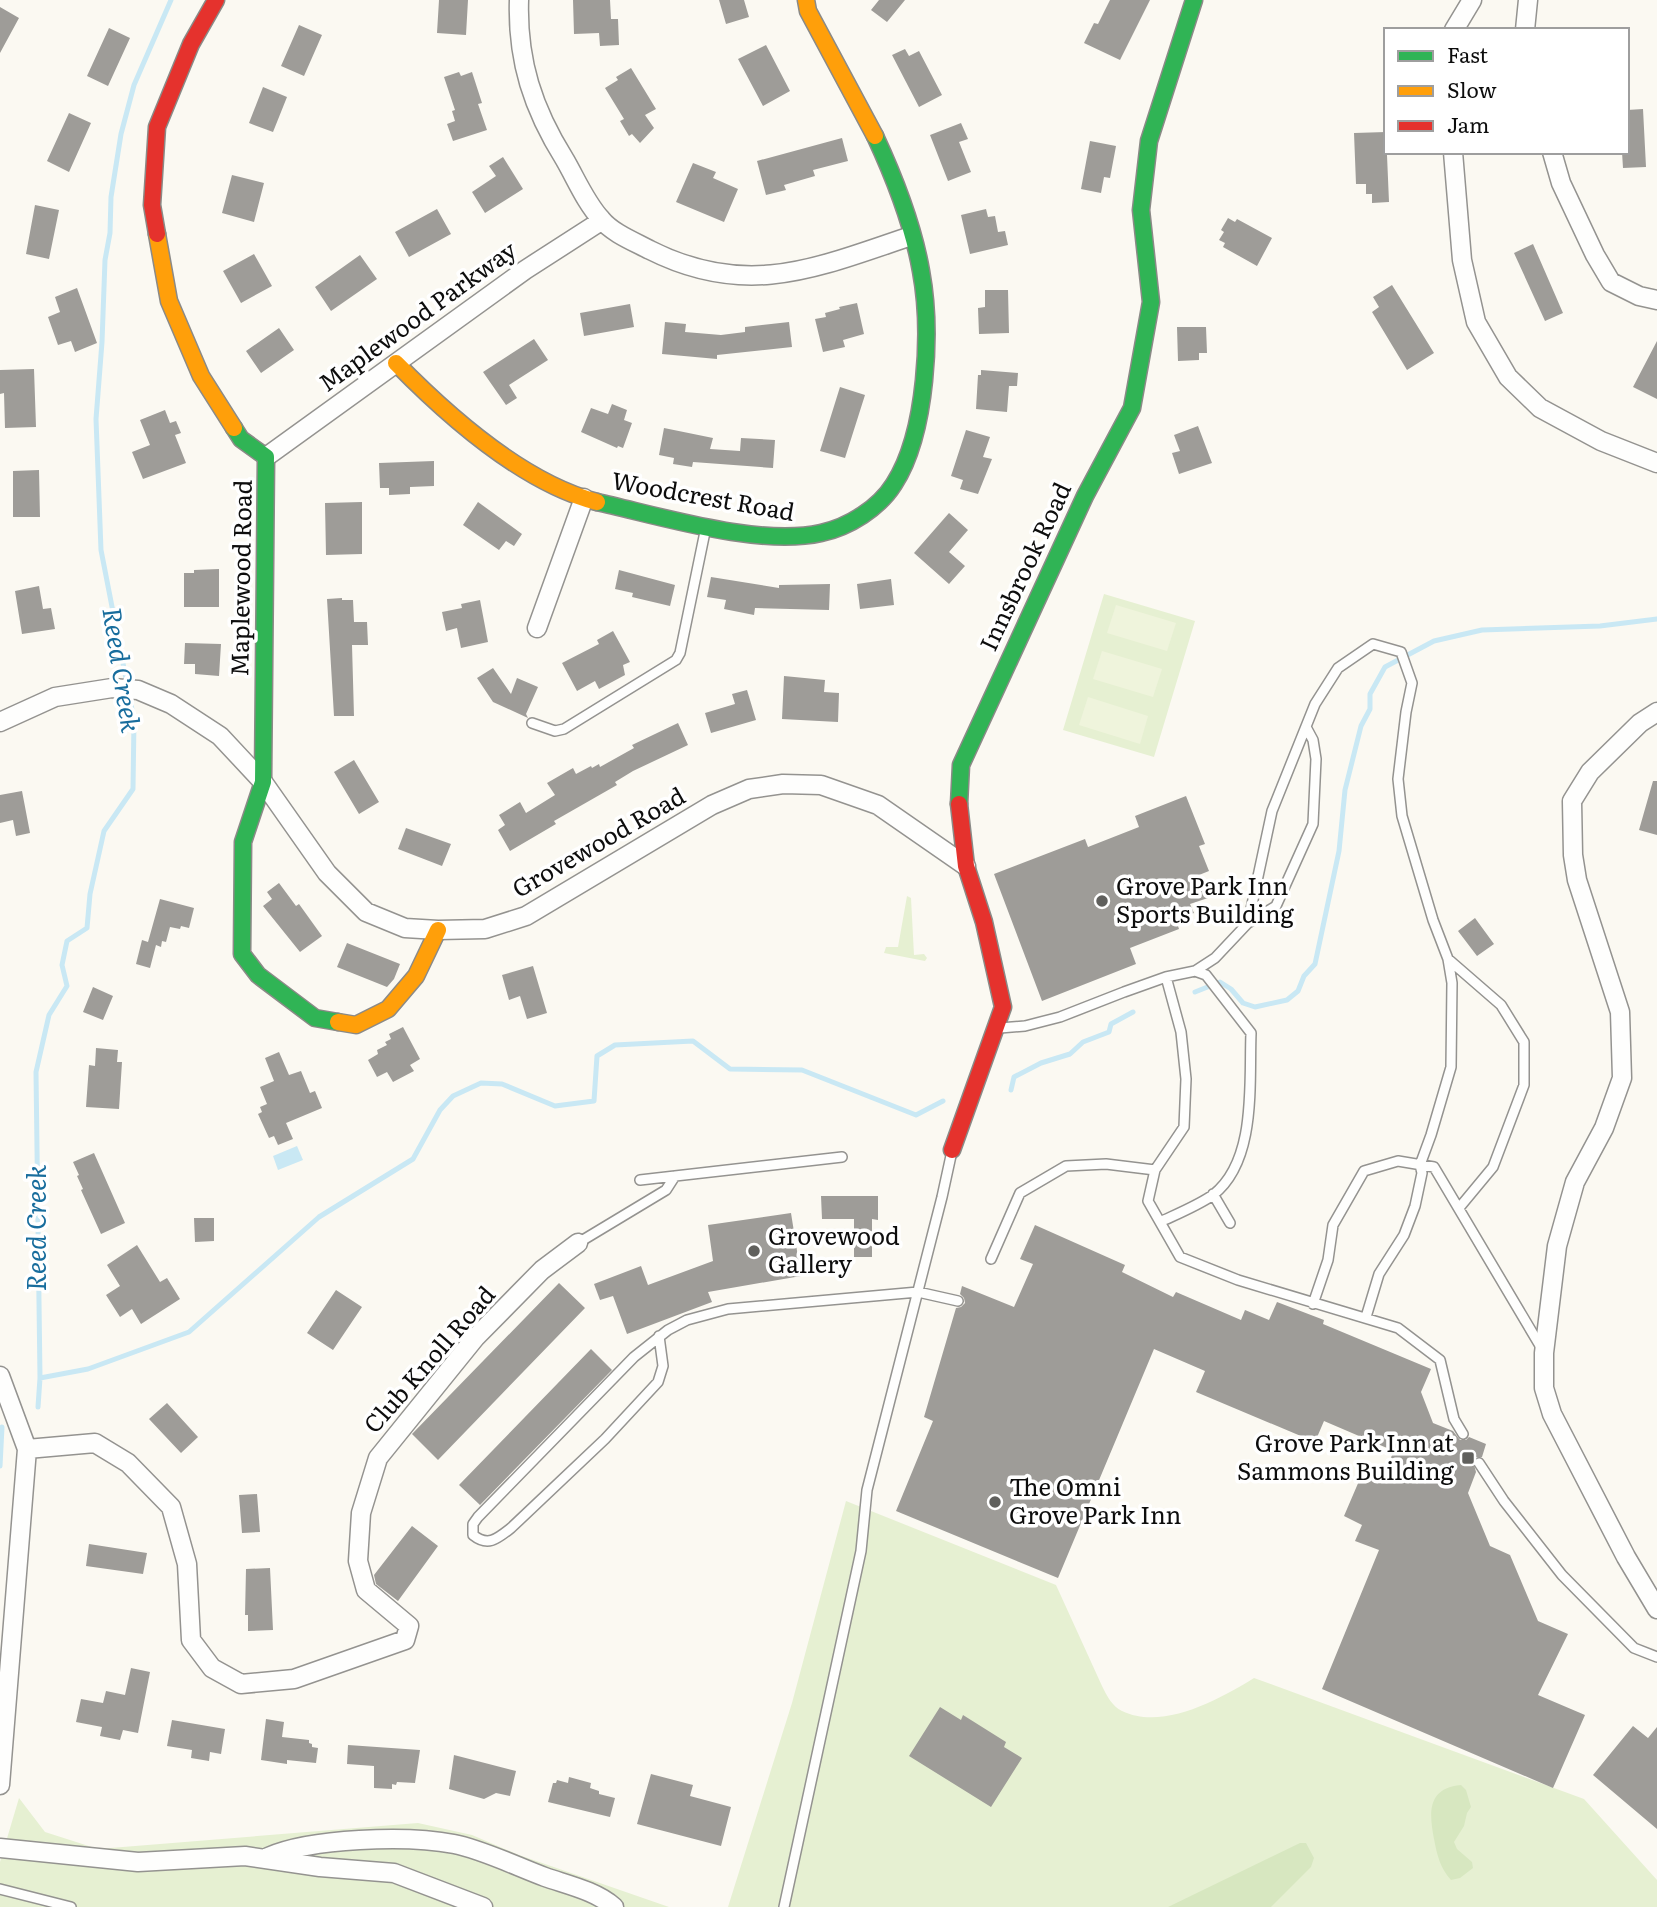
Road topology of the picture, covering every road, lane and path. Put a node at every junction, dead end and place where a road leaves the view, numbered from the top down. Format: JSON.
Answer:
{"nodes":[{"id":1,"x":216,"y":0,"type":"edge"},
{"id":2,"x":520,"y":0,"type":"edge"},
{"id":3,"x":806,"y":0,"type":"edge"},
{"id":4,"x":1194,"y":0,"type":"edge"},
{"id":5,"x":1462,"y":0,"type":"edge"},
{"id":6,"x":1472,"y":0,"type":"edge"},
{"id":7,"x":1528,"y":0,"type":"edge"},
{"id":8,"x":1456,"y":27,"type":"edge"},
{"id":9,"x":1525,"y":28,"type":"edge"},
{"id":10,"x":1452,"y":154,"type":"edge"},
{"id":11,"x":1553,"y":154,"type":"edge"},
{"id":12,"x":601,"y":221,"type":"junction"},
{"id":13,"x":911,"y":236,"type":"junction"},
{"id":14,"x":1657,"y":300,"type":"edge"},
{"id":15,"x":396,"y":363,"type":"junction"},
{"id":16,"x":266,"y":457,"type":"junction"},
{"id":17,"x":1657,"y":463,"type":"edge"},
{"id":18,"x":584,"y":498,"type":"junction"},
{"id":19,"x":707,"y":526,"type":"junction"},
{"id":20,"x":537,"y":628,"type":"dead end"},
{"id":21,"x":1657,"y":712,"type":"edge"},
{"id":22,"x":0,"y":722,"type":"edge"},
{"id":23,"x":532,"y":723,"type":"dead end"},
{"id":24,"x":1306,"y":727,"type":"junction"},
{"id":25,"x":263,"y":782,"type":"junction"},
{"id":26,"x":966,"y":866,"type":"junction"},
{"id":27,"x":1248,"y":923,"type":"junction"},
{"id":28,"x":438,"y":930,"type":"junction"},
{"id":29,"x":1448,"y":959,"type":"junction"},
{"id":30,"x":1195,"y":971,"type":"junction"},
{"id":31,"x":1166,"y":977,"type":"junction"},
{"id":32,"x":995,"y":1028,"type":"junction"},
{"id":33,"x":952,"y":1150,"type":"joint"},
{"id":34,"x":842,"y":1157,"type":"dead end"},
{"id":35,"x":1420,"y":1165,"type":"junction"},
{"id":36,"x":1155,"y":1170,"type":"junction"},
{"id":37,"x":675,"y":1176,"type":"junction"},
{"id":38,"x":640,"y":1180,"type":"dead end"},
{"id":39,"x":1213,"y":1194,"type":"junction"},
{"id":40,"x":1459,"y":1208,"type":"junction"},
{"id":41,"x":1160,"y":1222,"type":"junction"},
{"id":42,"x":1230,"y":1223,"type":"dead end"},
{"id":43,"x":578,"y":1243,"type":"joint"},
{"id":44,"x":991,"y":1259,"type":"dead end"},
{"id":45,"x":918,"y":1292,"type":"junction"},
{"id":46,"x":958,"y":1301,"type":"dead end"},
{"id":47,"x":1313,"y":1304,"type":"junction"},
{"id":48,"x":1366,"y":1317,"type":"junction"},
{"id":49,"x":659,"y":1336,"type":"junction"},
{"id":50,"x":1544,"y":1353,"type":"junction"},
{"id":51,"x":0,"y":1376,"type":"edge"},
{"id":52,"x":1462,"y":1434,"type":"dead end"},
{"id":53,"x":27,"y":1450,"type":"junction"},
{"id":54,"x":1479,"y":1463,"type":"dead end"},
{"id":55,"x":1657,"y":1609,"type":"edge"},
{"id":56,"x":1657,"y":1657,"type":"edge"},
{"id":57,"x":0,"y":1785,"type":"edge"},
{"id":58,"x":0,"y":1848,"type":"edge"},
{"id":59,"x":264,"y":1859,"type":"junction"},
{"id":60,"x":0,"y":1889,"type":"edge"},
{"id":61,"x":71,"y":1907,"type":"edge"},
{"id":62,"x":483,"y":1907,"type":"edge"},
{"id":63,"x":614,"y":1907,"type":"edge"},
{"id":64,"x":784,"y":1907,"type":"edge"}],
"edges":[{"from":1,"to":16,"type":"street","name":"Maplewood Road"},
{"from":2,"to":12,"type":"street"},
{"from":3,"to":13,"type":"street","name":"Woodcrest Road"},
{"from":4,"to":26,"type":"street","name":"Innsbrook Road"},
{"from":5,"to":8,"type":"street"},
{"from":6,"to":8,"type":"street"},
{"from":7,"to":9,"type":"street"},
{"from":10,"to":17,"type":"street"},
{"from":11,"to":14,"type":"street"},
{"from":12,"to":13,"type":"street"},
{"from":12,"to":15,"type":"street","name":"Maplewood Parkway"},
{"from":13,"to":19,"type":"street","name":"Woodcrest Road"},
{"from":15,"to":16,"type":"street","name":"Maplewood Parkway"},
{"from":15,"to":18,"type":"street","name":"Woodcrest Road"},
{"from":16,"to":25,"type":"street","name":"Maplewood Road"},
{"from":18,"to":19,"type":"street","name":"Woodcrest Road"},
{"from":18,"to":20,"type":"street"},
{"from":19,"to":23,"type":"lane"},
{"from":21,"to":50,"type":"street"},
{"from":22,"to":25,"type":"street","name":"Grovewood Road"},
{"from":24,"to":27,"type":"lane"},
{"from":24,"to":27,"type":"lane"},
{"from":24,"to":29,"type":"lane"},
{"from":25,"to":28,"type":"street","name":"Grovewood Road"},
{"from":25,"to":28,"type":"street","name":"Maplewood Road"},
{"from":26,"to":28,"type":"street","name":"Grovewood Road"},
{"from":26,"to":32,"type":"street","name":"Innsbrook Road"},
{"from":27,"to":30,"type":"lane"},
{"from":29,"to":35,"type":"lane"},
{"from":29,"to":40,"type":"lane"},
{"from":30,"to":31,"type":"lane"},
{"from":30,"to":39,"type":"lane"},
{"from":31,"to":32,"type":"lane"},
{"from":31,"to":36,"type":"lane"},
{"from":32,"to":33,"type":"street","name":"Innsbrook Road"},
{"from":33,"to":45,"type":"lane"},
{"from":34,"to":37,"type":"lane"},
{"from":35,"to":40,"type":"lane"},
{"from":35,"to":47,"type":"lane"},
{"from":35,"to":48,"type":"lane"},
{"from":36,"to":41,"type":"lane"},
{"from":36,"to":44,"type":"lane"},
{"from":37,"to":38,"type":"lane"},
{"from":37,"to":43,"type":"lane"},
{"from":39,"to":41,"type":"lane"},
{"from":39,"to":42,"type":"lane"},
{"from":40,"to":50,"type":"lane"},
{"from":41,"to":47,"type":"lane"},
{"from":43,"to":53,"type":"street","name":"Club Knoll Road"},
{"from":45,"to":46,"type":"lane"},
{"from":45,"to":49,"type":"lane"},
{"from":45,"to":64,"type":"lane"},
{"from":47,"to":48,"type":"lane"},
{"from":48,"to":52,"type":"lane"},
{"from":49,"to":49,"type":"lane"},
{"from":50,"to":55,"type":"street"},
{"from":51,"to":53,"type":"street"},
{"from":53,"to":57,"type":"street"},
{"from":54,"to":56,"type":"lane"},
{"from":58,"to":59,"type":"street"},
{"from":59,"to":62,"type":"street"},
{"from":59,"to":63,"type":"street"},
{"from":60,"to":61,"type":"lane"}]}
